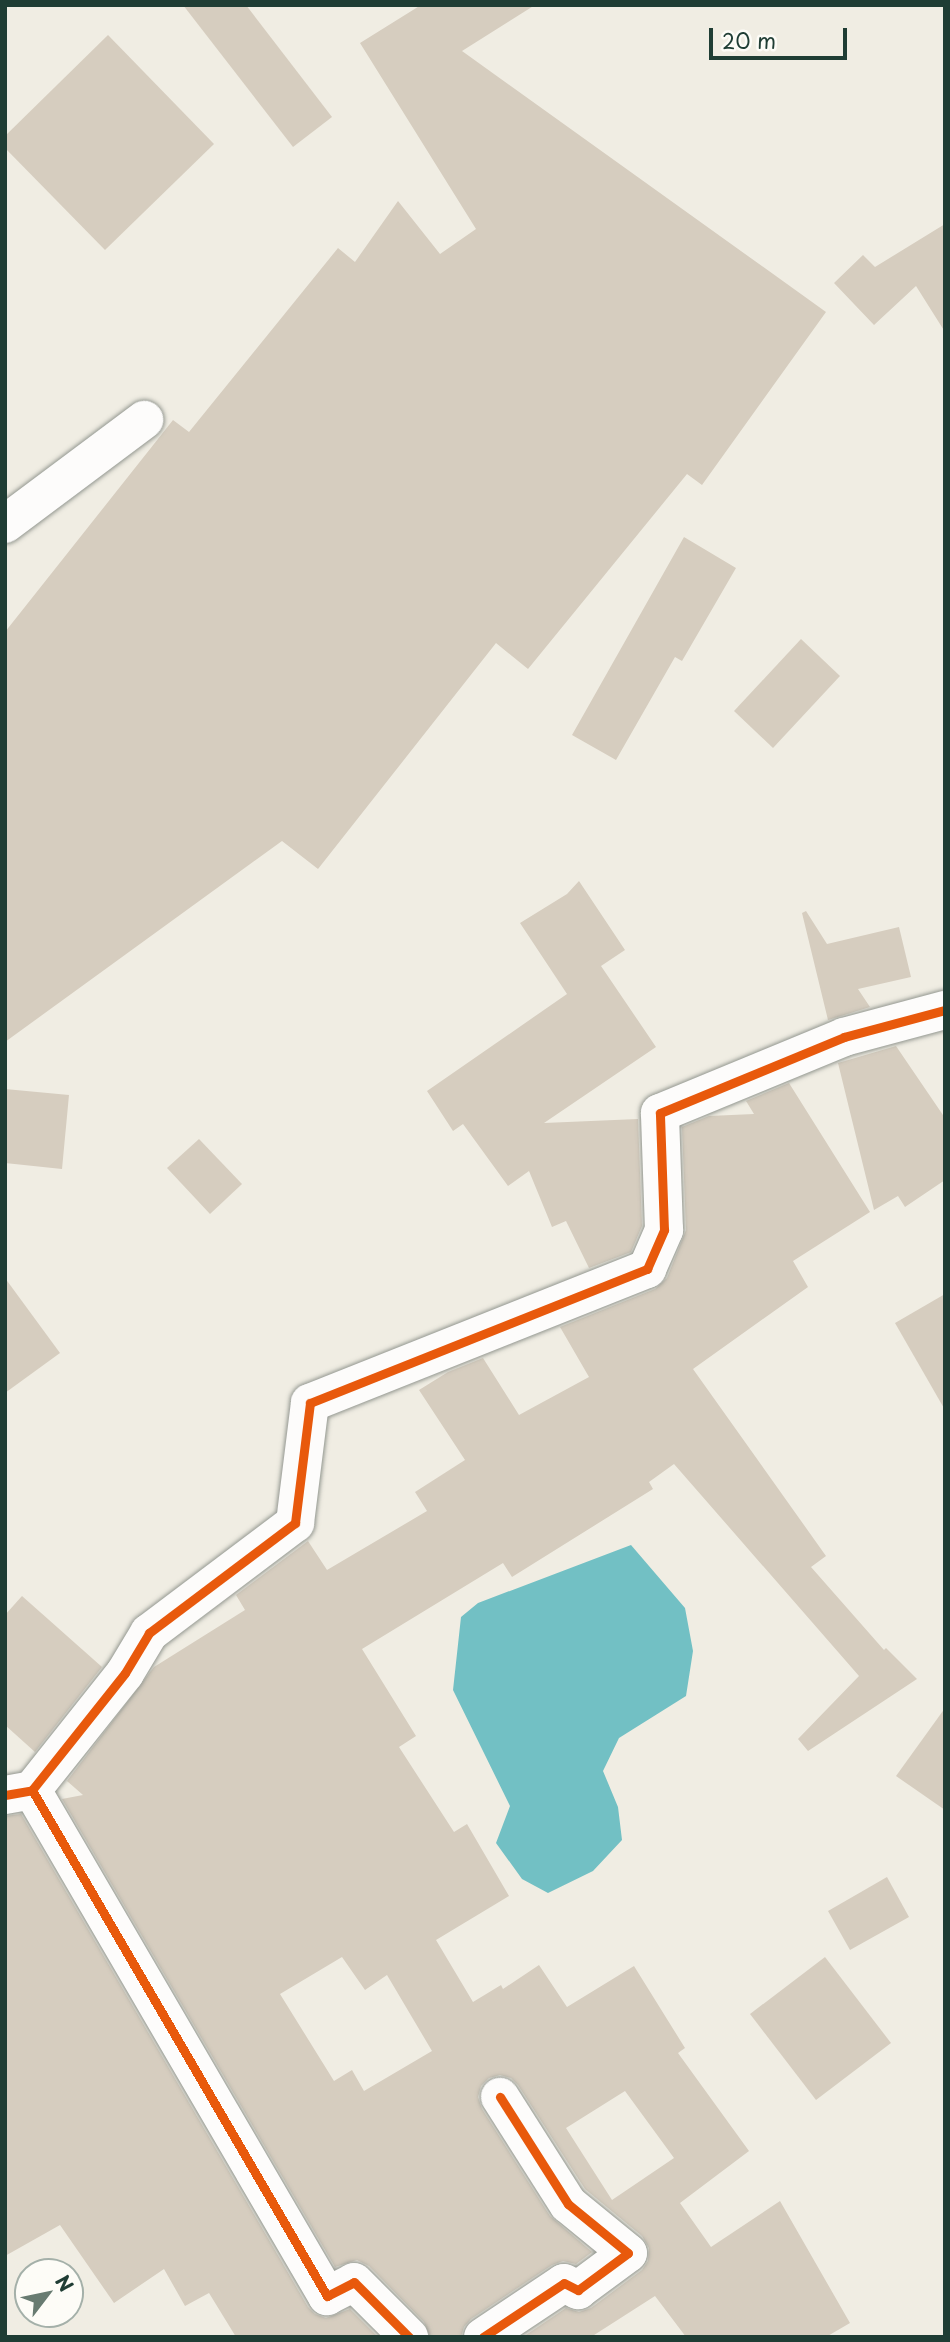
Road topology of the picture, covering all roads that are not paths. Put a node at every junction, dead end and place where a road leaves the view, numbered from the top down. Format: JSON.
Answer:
{"nodes":[{"id":1,"x":144,"y":420,"type":"dead end"},
{"id":2,"x":5,"y":524,"type":"edge"},
{"id":3,"x":945,"y":1010,"type":"edge"},
{"id":4,"x":19,"y":1793,"type":"edge"},
{"id":5,"x":500,"y":2098,"type":"dead end"},
{"id":6,"x":409,"y":2337,"type":"edge"},
{"id":7,"x":483,"y":2337,"type":"edge"}],
"edges":[{"from":1,"to":2,"type":"street"},
{"from":3,"to":4,"type":"street"},
{"from":4,"to":6,"type":"street"},
{"from":5,"to":7,"type":"street"}]}
